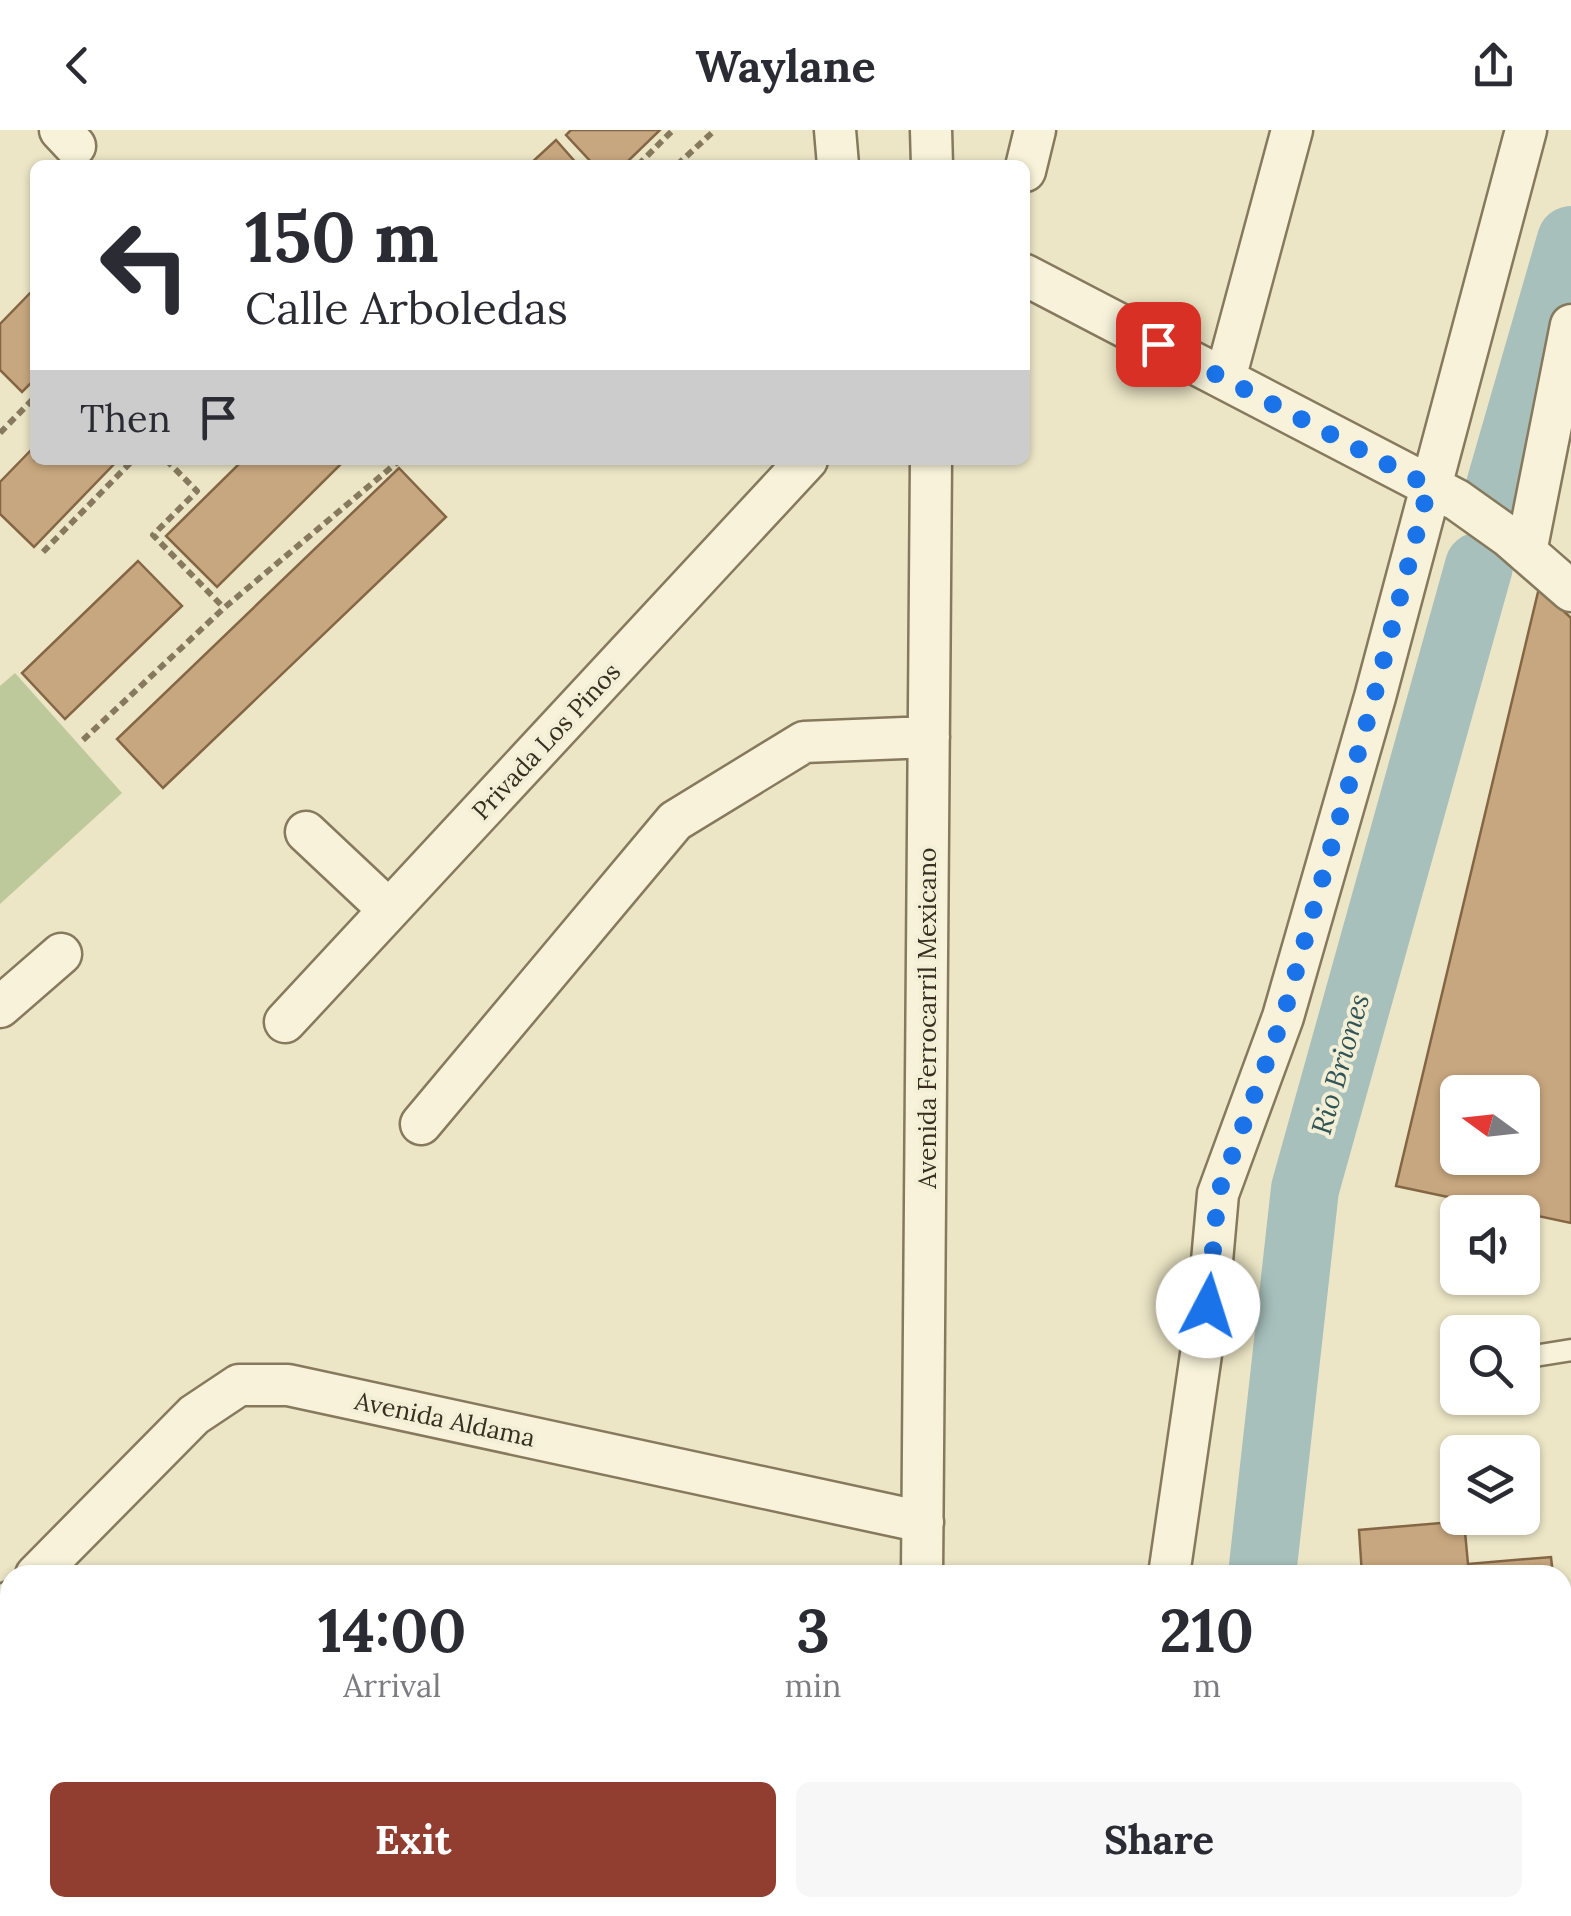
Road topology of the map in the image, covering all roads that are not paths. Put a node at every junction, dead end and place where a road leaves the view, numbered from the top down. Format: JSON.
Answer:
{"nodes":[{"id":1,"x":836,"y":130,"type":"edge"},
{"id":2,"x":931,"y":130,"type":"edge"},
{"id":3,"x":1036,"y":130,"type":"edge"},
{"id":4,"x":1292,"y":130,"type":"edge"},
{"id":5,"x":1526,"y":130,"type":"edge"},
{"id":6,"x":838,"y":160,"type":"edge"},
{"id":7,"x":932,"y":160,"type":"edge"},
{"id":8,"x":1028,"y":160,"type":"edge"},
{"id":9,"x":1030,"y":278,"type":"edge"},
{"id":10,"x":1571,"y":325,"type":"edge"},
{"id":11,"x":1225,"y":379,"type":"junction"},
{"id":12,"x":801,"y":465,"type":"edge"},
{"id":13,"x":932,"y":465,"type":"edge"},
{"id":14,"x":1429,"y":486,"type":"junction"},
{"id":15,"x":1526,"y":552,"type":"junction"},
{"id":16,"x":1571,"y":591,"type":"edge"},
{"id":17,"x":929,"y":736,"type":"junction"},
{"id":18,"x":306,"y":832,"type":"dead end"},
{"id":19,"x":389,"y":910,"type":"junction"},
{"id":20,"x":61,"y":954,"type":"dead end"},
{"id":21,"x":0,"y":1007,"type":"edge"},
{"id":22,"x":284,"y":1022,"type":"dead end"},
{"id":23,"x":421,"y":1124,"type":"dead end"},
{"id":24,"x":1571,"y":1350,"type":"edge"},
{"id":25,"x":1540,"y":1355,"type":"edge"},
{"id":26,"x":923,"y":1522,"type":"junction"},
{"id":27,"x":46,"y":1565,"type":"edge"},
{"id":28,"x":922,"y":1565,"type":"edge"},
{"id":29,"x":1169,"y":1565,"type":"edge"}],
"edges":[{"from":1,"to":6,"type":"street"},
{"from":2,"to":7,"type":"street"},
{"from":3,"to":8,"type":"street"},
{"from":4,"to":11,"type":"street"},
{"from":5,"to":14,"type":"street"},
{"from":9,"to":11,"type":"street"},
{"from":10,"to":15,"type":"street"},
{"from":11,"to":14,"type":"street"},
{"from":12,"to":19,"type":"street","name":"Privada Los Pinos"},
{"from":13,"to":17,"type":"street","name":"Avenida Ferrocarril Mexicano"},
{"from":14,"to":15,"type":"street"},
{"from":14,"to":29,"type":"street"},
{"from":15,"to":16,"type":"street"},
{"from":17,"to":23,"type":"street"},
{"from":17,"to":26,"type":"street","name":"Avenida Ferrocarril Mexicano"},
{"from":18,"to":19,"type":"street"},
{"from":19,"to":22,"type":"street","name":"Privada Los Pinos"},
{"from":20,"to":21,"type":"street"},
{"from":24,"to":25,"type":"lane"},
{"from":26,"to":27,"type":"street","name":"Avenida Aldama"},
{"from":26,"to":28,"type":"street","name":"Avenida Ferrocarril Mexicano"}]}
